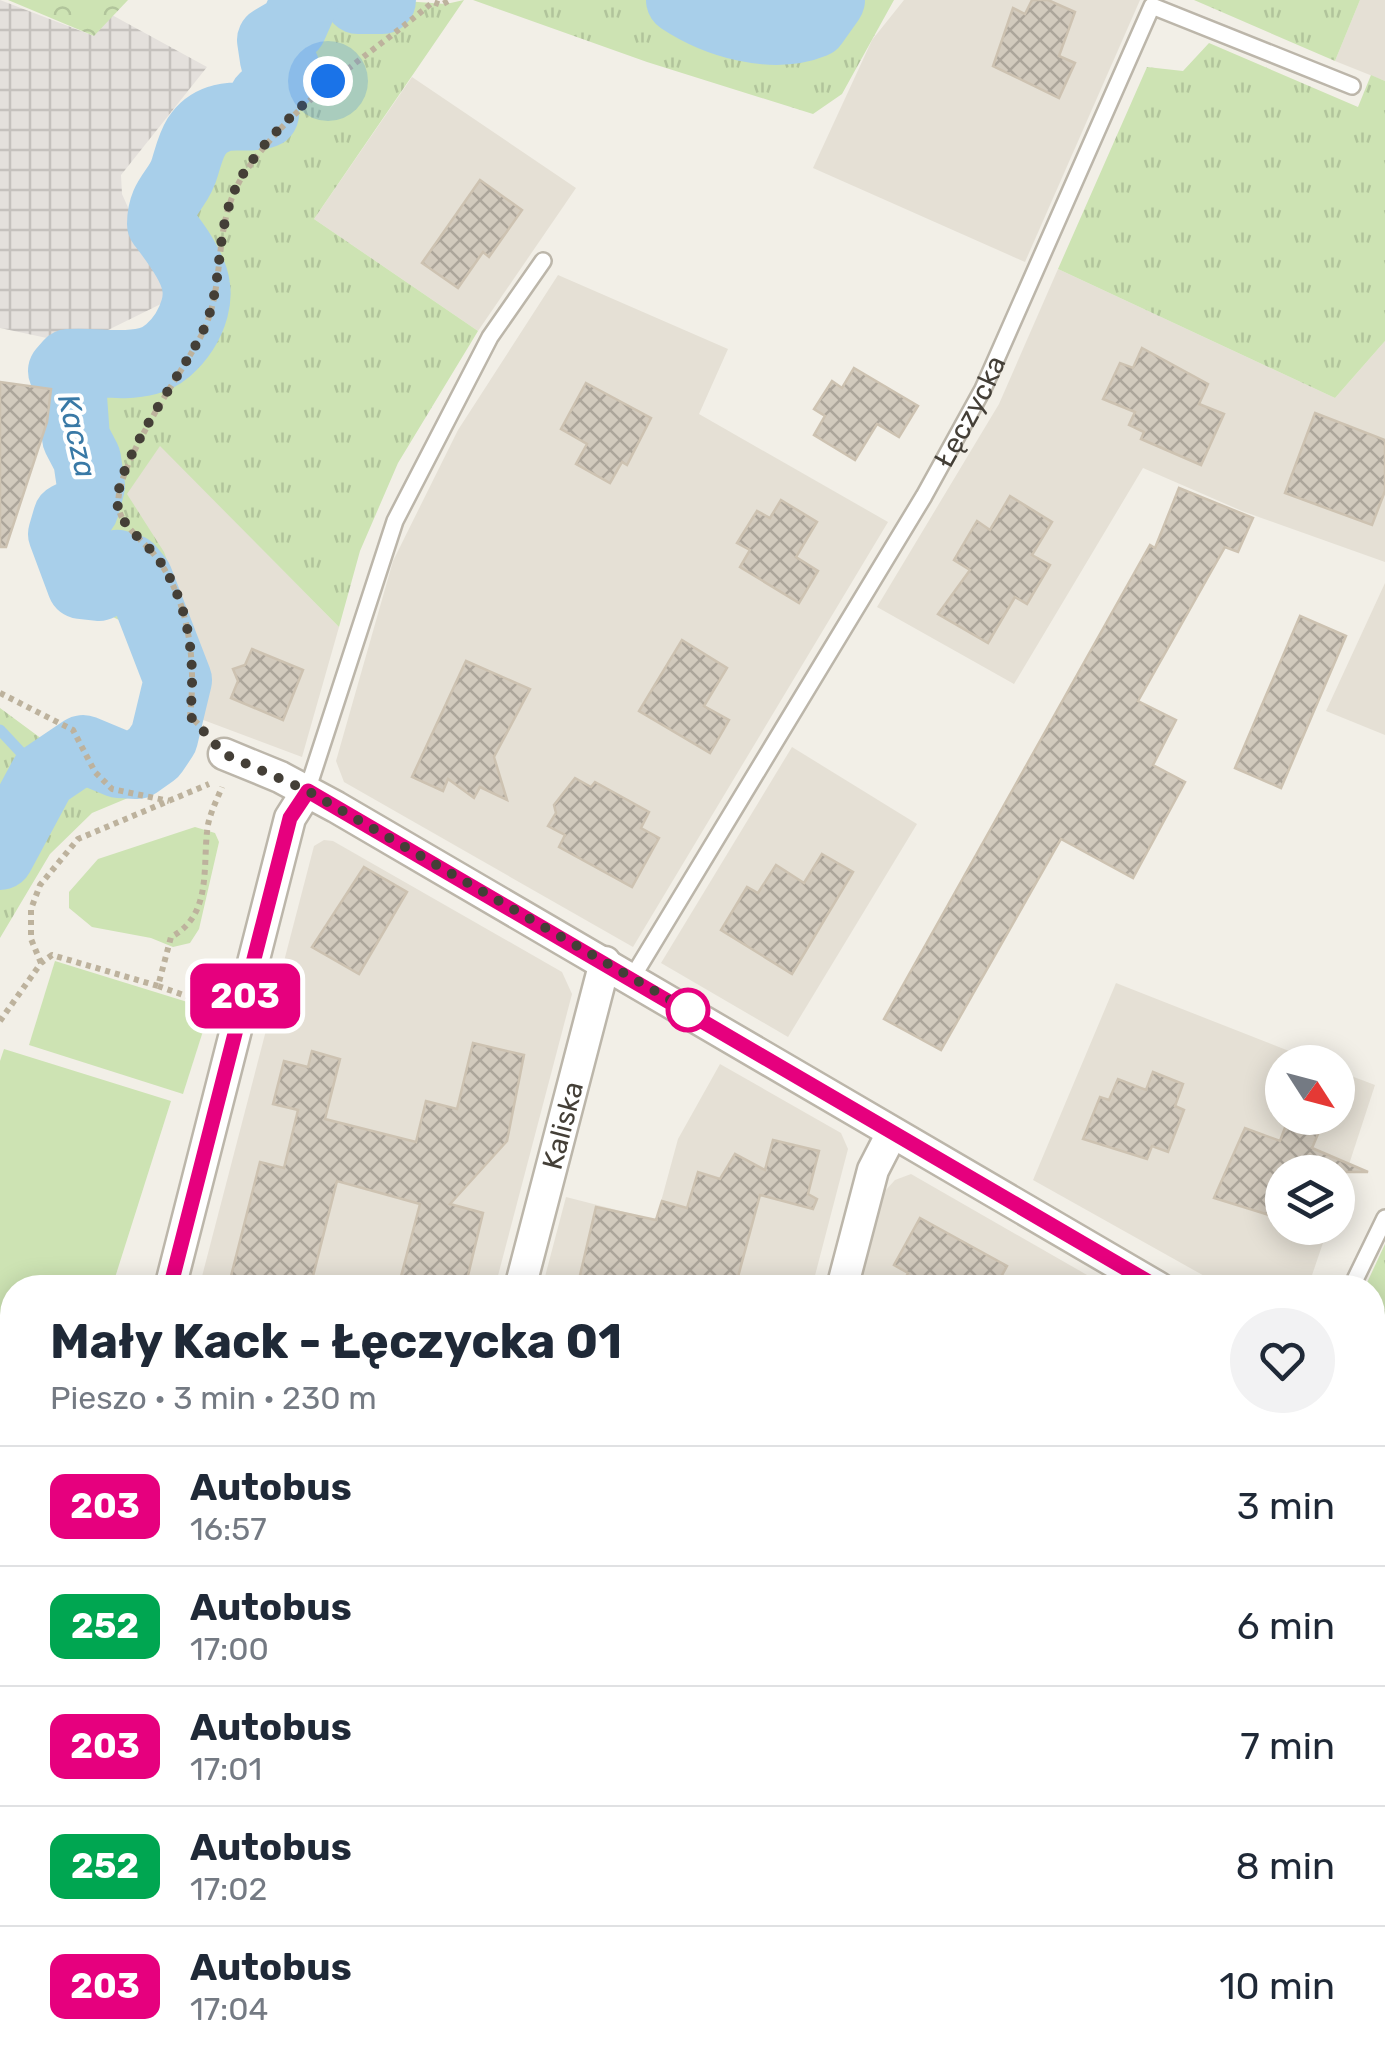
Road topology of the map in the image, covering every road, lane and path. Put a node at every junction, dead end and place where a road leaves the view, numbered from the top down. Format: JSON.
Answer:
{"nodes":[{"id":1,"x":450,"y":0,"type":"edge"},
{"id":2,"x":1352,"y":86,"type":"dead end"},
{"id":3,"x":543,"y":261,"type":"dead end"},
{"id":4,"x":0,"y":693,"type":"edge"},
{"id":5,"x":224,"y":754,"type":"joint"},
{"id":6,"x":308,"y":791,"type":"junction"},
{"id":7,"x":170,"y":802,"type":"junction"},
{"id":8,"x":41,"y":963,"type":"junction"},
{"id":9,"x":618,"y":970,"type":"junction"},
{"id":10,"x":158,"y":986,"type":"junction"},
{"id":11,"x":240,"y":1015,"type":"junction"},
{"id":12,"x":0,"y":1021,"type":"edge"},
{"id":13,"x":892,"y":1132,"type":"junction"},
{"id":14,"x":1385,"y":1218,"type":"edge"},
{"id":15,"x":173,"y":1275,"type":"edge"},
{"id":16,"x":524,"y":1275,"type":"edge"},
{"id":17,"x":845,"y":1275,"type":"edge"},
{"id":18,"x":1137,"y":1275,"type":"edge"},
{"id":19,"x":1358,"y":1275,"type":"edge"}],
"edges":[{"from":1,"to":5,"type":"path"},
{"from":2,"to":9,"type":"lane","name":"Łęczycka"},
{"from":3,"to":6,"type":"lane"},
{"from":4,"to":7,"type":"path"},
{"from":5,"to":6,"type":"street"},
{"from":6,"to":9,"type":"street"},
{"from":6,"to":11,"type":"street"},
{"from":7,"to":8,"type":"path"},
{"from":7,"to":10,"type":"path"},
{"from":8,"to":10,"type":"path"},
{"from":8,"to":12,"type":"path"},
{"from":9,"to":13,"type":"street"},
{"from":9,"to":16,"type":"street","name":"Kaliska"},
{"from":10,"to":11,"type":"path"},
{"from":11,"to":15,"type":"street"},
{"from":13,"to":17,"type":"street"},
{"from":13,"to":18,"type":"street"},
{"from":14,"to":19,"type":"lane"}]}
